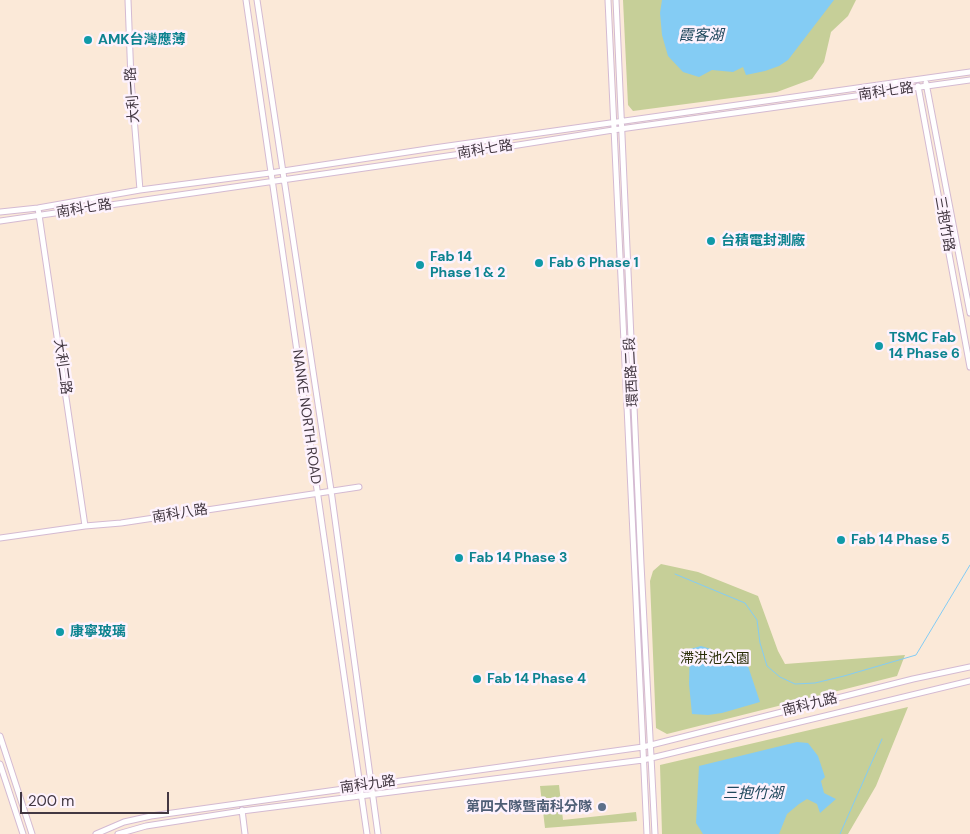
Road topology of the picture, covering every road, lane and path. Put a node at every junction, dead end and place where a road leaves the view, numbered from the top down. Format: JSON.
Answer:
{"nodes":[{"id":1,"x":128,"y":0,"type":"edge"},
{"id":2,"x":246,"y":0,"type":"edge"},
{"id":3,"x":257,"y":0,"type":"edge"},
{"id":4,"x":608,"y":0,"type":"edge"},
{"id":5,"x":616,"y":0,"type":"edge"},
{"id":6,"x":970,"y":72,"type":"edge"},
{"id":7,"x":926,"y":79,"type":"junction"},
{"id":8,"x":918,"y":80,"type":"junction"},
{"id":9,"x":970,"y":80,"type":"edge"},
{"id":10,"x":926,"y":86,"type":"junction"},
{"id":11,"x":919,"y":87,"type":"junction"},
{"id":12,"x":621,"y":121,"type":"junction"},
{"id":13,"x":613,"y":122,"type":"junction"},
{"id":14,"x":621,"y":129,"type":"junction"},
{"id":15,"x":613,"y":130,"type":"junction"},
{"id":16,"x":282,"y":172,"type":"junction"},
{"id":17,"x":270,"y":173,"type":"junction"},
{"id":18,"x":283,"y":179,"type":"junction"},
{"id":19,"x":272,"y":181,"type":"junction"},
{"id":20,"x":140,"y":190,"type":"junction"},
{"id":21,"x":38,"y":208,"type":"junction"},
{"id":22,"x":0,"y":212,"type":"edge"},
{"id":23,"x":40,"y":216,"type":"junction"},
{"id":24,"x":0,"y":220,"type":"edge"},
{"id":25,"x":970,"y":313,"type":"edge"},
{"id":26,"x":970,"y":367,"type":"edge"},
{"id":27,"x":360,"y":487,"type":"dead end"},
{"id":28,"x":331,"y":490,"type":"junction"},
{"id":29,"x":318,"y":493,"type":"junction"},
{"id":30,"x":85,"y":526,"type":"junction"},
{"id":31,"x":0,"y":538,"type":"edge"},
{"id":32,"x":970,"y":667,"type":"edge"},
{"id":33,"x":970,"y":681,"type":"edge"},
{"id":34,"x":0,"y":736,"type":"edge"},
{"id":35,"x":651,"y":745,"type":"junction"},
{"id":36,"x":643,"y":747,"type":"junction"},
{"id":37,"x":651,"y":758,"type":"junction"},
{"id":38,"x":643,"y":760,"type":"junction"},
{"id":39,"x":0,"y":764,"type":"edge"},
{"id":40,"x":373,"y":783,"type":"junction"},
{"id":41,"x":361,"y":786,"type":"junction"},
{"id":42,"x":374,"y":794,"type":"junction"},
{"id":43,"x":363,"y":796,"type":"junction"},
{"id":44,"x":241,"y":803,"type":"junction"},
{"id":45,"x":242,"y":811,"type":"junction"},
{"id":46,"x":24,"y":834,"type":"edge"},
{"id":47,"x":32,"y":834,"type":"edge"},
{"id":48,"x":96,"y":834,"type":"edge"},
{"id":49,"x":118,"y":834,"type":"edge"},
{"id":50,"x":245,"y":834,"type":"edge"},
{"id":51,"x":367,"y":834,"type":"edge"},
{"id":52,"x":378,"y":834,"type":"edge"},
{"id":53,"x":647,"y":834,"type":"edge"},
{"id":54,"x":655,"y":834,"type":"edge"}],
"edges":[{"from":1,"to":20,"type":"street","name":"大利一路"},
{"from":2,"to":17,"type":"street","name":"NANKE NORTH ROAD"},
{"from":3,"to":16,"type":"street","name":"NANKE NORTH ROAD"},
{"from":4,"to":13,"type":"street"},
{"from":5,"to":12,"type":"street","name":"環西路二段"},
{"from":6,"to":7,"type":"street","name":"南科七路"},
{"from":7,"to":8,"type":"street","name":"南科七路"},
{"from":7,"to":10,"type":"street","name":"三抱竹路"},
{"from":8,"to":11,"type":"street","name":"三抱竹路"},
{"from":8,"to":12,"type":"street","name":"南科七路"},
{"from":9,"to":10,"type":"street","name":"南科七路"},
{"from":10,"to":11,"type":"street","name":"南科七路"},
{"from":10,"to":25,"type":"street","name":"三抱竹路"},
{"from":11,"to":14,"type":"street","name":"南科七路"},
{"from":11,"to":26,"type":"street","name":"三抱竹路"},
{"from":12,"to":13,"type":"street","name":"南科七路"},
{"from":12,"to":14,"type":"street","name":"環西路二段"},
{"from":13,"to":15,"type":"street","name":"環西路二段"},
{"from":13,"to":16,"type":"street","name":"南科七路"},
{"from":14,"to":15,"type":"street","name":"南科七路"},
{"from":14,"to":35,"type":"street","name":"環西路二段"},
{"from":15,"to":18,"type":"street","name":"南科七路"},
{"from":15,"to":36,"type":"street","name":"環西路二段"},
{"from":16,"to":17,"type":"street","name":"南科七路"},
{"from":16,"to":18,"type":"street","name":"NANKE NORTH ROAD"},
{"from":17,"to":19,"type":"street","name":"NANKE NORTH ROAD"},
{"from":17,"to":20,"type":"street","name":"南科七路"},
{"from":18,"to":19,"type":"street","name":"南科七路"},
{"from":18,"to":28,"type":"street","name":"NANKE NORTH ROAD"},
{"from":19,"to":23,"type":"street","name":"南科七路"},
{"from":19,"to":29,"type":"street","name":"NANKE NORTH ROAD"},
{"from":20,"to":21,"type":"street","name":"南科七路"},
{"from":21,"to":22,"type":"street","name":"南科七路"},
{"from":21,"to":23,"type":"street","name":"大利二路"},
{"from":23,"to":24,"type":"street","name":"南科七路"},
{"from":23,"to":30,"type":"street","name":"大利二路"},
{"from":27,"to":28,"type":"street","name":"南科八路"},
{"from":28,"to":29,"type":"street","name":"南科八路"},
{"from":28,"to":40,"type":"street","name":"NANKE NORTH ROAD"},
{"from":29,"to":30,"type":"street","name":"南科八路"},
{"from":29,"to":41,"type":"street","name":"NANKE NORTH ROAD"},
{"from":30,"to":31,"type":"street","name":"南科八路"},
{"from":32,"to":35,"type":"street","name":"南科九路"},
{"from":33,"to":37,"type":"street","name":"南科九路"},
{"from":34,"to":47,"type":"street"},
{"from":35,"to":36,"type":"street","name":"南科九路"},
{"from":35,"to":37,"type":"street","name":"環西路二段"},
{"from":36,"to":38,"type":"street","name":"環西路二段"},
{"from":36,"to":40,"type":"street","name":"南科九路"},
{"from":37,"to":38,"type":"street","name":"南科九路"},
{"from":37,"to":54,"type":"street"},
{"from":38,"to":42,"type":"street","name":"南科九路"},
{"from":38,"to":53,"type":"street"},
{"from":39,"to":46,"type":"street"},
{"from":40,"to":41,"type":"street","name":"南科九路"},
{"from":40,"to":42,"type":"street","name":"NANKE NORTH ROAD"},
{"from":41,"to":43,"type":"street","name":"NANKE NORTH ROAD"},
{"from":41,"to":44,"type":"street","name":"南科九路"},
{"from":42,"to":43,"type":"street","name":"南科九路"},
{"from":42,"to":52,"type":"street","name":"NANKE NORTH ROAD"},
{"from":43,"to":45,"type":"street","name":"南科九路"},
{"from":43,"to":51,"type":"street","name":"NANKE NORTH ROAD"},
{"from":44,"to":45,"type":"street"},
{"from":44,"to":48,"type":"street","name":"南科九路"},
{"from":45,"to":49,"type":"street","name":"南科九路"},
{"from":45,"to":50,"type":"street"}]}
